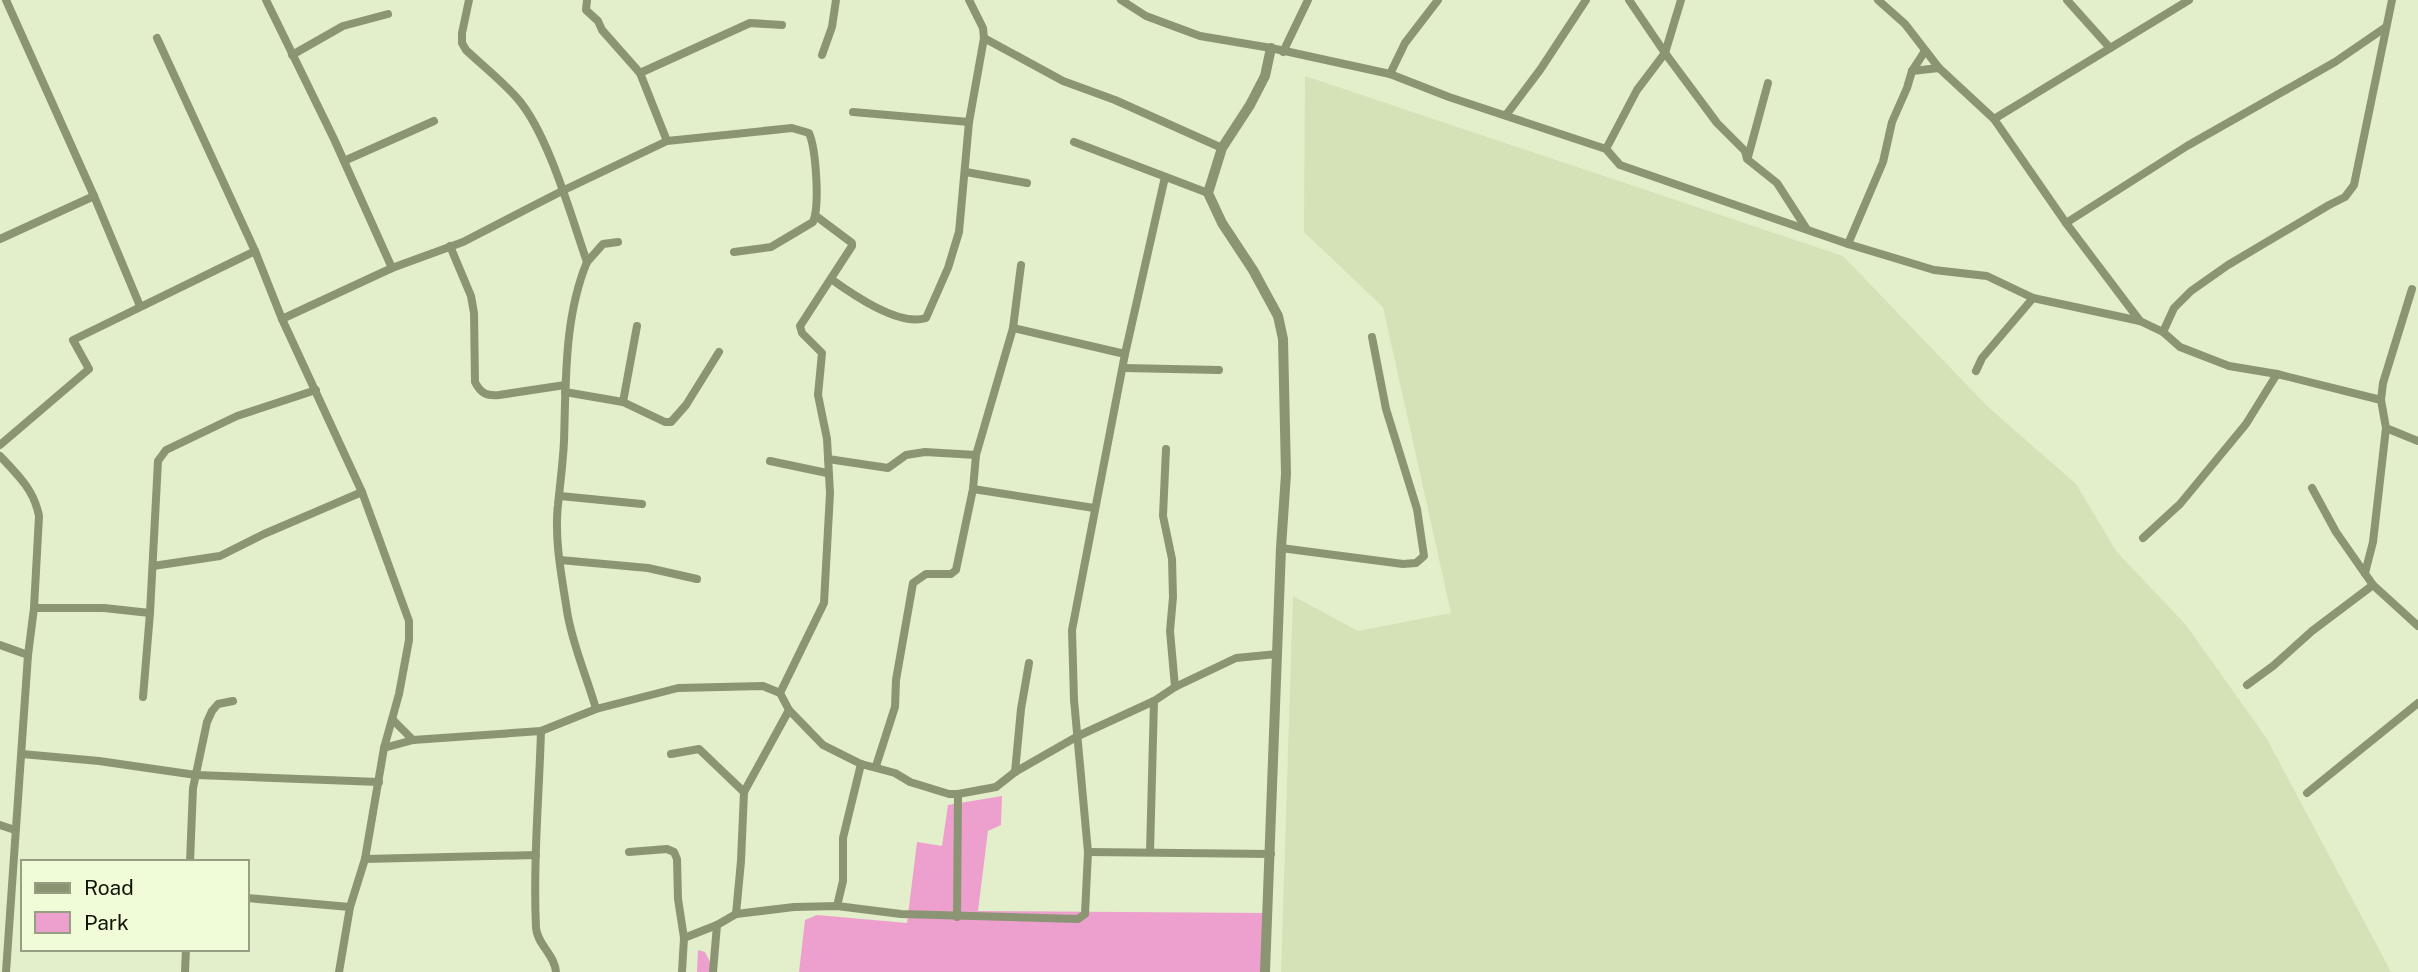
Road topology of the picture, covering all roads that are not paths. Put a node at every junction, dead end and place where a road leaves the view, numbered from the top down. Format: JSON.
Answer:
{"nodes":[{"id":1,"x":6,"y":0,"type":"edge"},
{"id":2,"x":266,"y":0,"type":"edge"},
{"id":3,"x":469,"y":0,"type":"edge"},
{"id":4,"x":587,"y":0,"type":"edge"},
{"id":5,"x":836,"y":0,"type":"edge"},
{"id":6,"x":969,"y":0,"type":"edge"},
{"id":7,"x":1121,"y":0,"type":"edge"},
{"id":8,"x":1308,"y":0,"type":"edge"},
{"id":9,"x":1438,"y":0,"type":"edge"},
{"id":10,"x":1586,"y":0,"type":"edge"},
{"id":11,"x":1629,"y":0,"type":"edge"},
{"id":12,"x":1681,"y":0,"type":"edge"},
{"id":13,"x":1878,"y":0,"type":"edge"},
{"id":14,"x":2067,"y":0,"type":"edge"},
{"id":15,"x":2189,"y":0,"type":"edge"},
{"id":16,"x":2392,"y":0,"type":"edge"},
{"id":17,"x":388,"y":14,"type":"dead end"},
{"id":18,"x":782,"y":25,"type":"dead end"},
{"id":19,"x":2386,"y":27,"type":"junction"},
{"id":20,"x":157,"y":38,"type":"dead end"},
{"id":21,"x":984,"y":38,"type":"junction"},
{"id":22,"x":1271,"y":48,"type":"junction"},
{"id":23,"x":2110,"y":48,"type":"junction"},
{"id":24,"x":1925,"y":51,"type":"junction"},
{"id":25,"x":1283,"y":52,"type":"junction"},
{"id":26,"x":1665,"y":53,"type":"junction"},
{"id":27,"x":292,"y":55,"type":"junction"},
{"id":28,"x":822,"y":55,"type":"dead end"},
{"id":29,"x":1939,"y":68,"type":"junction"},
{"id":30,"x":1912,"y":71,"type":"junction"},
{"id":31,"x":640,"y":73,"type":"junction"},
{"id":32,"x":1390,"y":74,"type":"junction"},
{"id":33,"x":1769,"y":83,"type":"dead end"},
{"id":34,"x":853,"y":112,"type":"dead end"},
{"id":35,"x":1506,"y":116,"type":"junction"},
{"id":36,"x":1994,"y":119,"type":"junction"},
{"id":37,"x":434,"y":121,"type":"dead end"},
{"id":38,"x":969,"y":122,"type":"junction"},
{"id":39,"x":667,"y":141,"type":"junction"},
{"id":40,"x":1074,"y":142,"type":"dead end"},
{"id":41,"x":1222,"y":148,"type":"junction"},
{"id":42,"x":1606,"y":149,"type":"junction"},
{"id":43,"x":1747,"y":159,"type":"junction"},
{"id":44,"x":344,"y":161,"type":"junction"},
{"id":45,"x":966,"y":172,"type":"junction"},
{"id":46,"x":1166,"y":177,"type":"junction"},
{"id":47,"x":1027,"y":183,"type":"dead end"},
{"id":48,"x":562,"y":191,"type":"junction"},
{"id":49,"x":1208,"y":193,"type":"junction"},
{"id":50,"x":94,"y":196,"type":"junction"},
{"id":51,"x":816,"y":216,"type":"junction"},
{"id":52,"x":2066,"y":223,"type":"junction"},
{"id":53,"x":1806,"y":228,"type":"junction"},
{"id":54,"x":0,"y":239,"type":"edge"},
{"id":55,"x":618,"y":242,"type":"dead end"},
{"id":56,"x":1848,"y":244,"type":"junction"},
{"id":57,"x":450,"y":246,"type":"junction"},
{"id":58,"x":255,"y":251,"type":"junction"},
{"id":59,"x":734,"y":252,"type":"dead end"},
{"id":60,"x":587,"y":262,"type":"junction"},
{"id":61,"x":1021,"y":265,"type":"dead end"},
{"id":62,"x":392,"y":268,"type":"junction"},
{"id":63,"x":831,"y":279,"type":"junction"},
{"id":64,"x":2412,"y":289,"type":"dead end"},
{"id":65,"x":2033,"y":298,"type":"junction"},
{"id":66,"x":140,"y":306,"type":"junction"},
{"id":67,"x":282,"y":319,"type":"junction"},
{"id":68,"x":2140,"y":321,"type":"junction"},
{"id":69,"x":638,"y":326,"type":"dead end"},
{"id":70,"x":1013,"y":328,"type":"junction"},
{"id":71,"x":2163,"y":332,"type":"junction"},
{"id":72,"x":1372,"y":337,"type":"dead end"},
{"id":73,"x":719,"y":352,"type":"dead end"},
{"id":74,"x":1125,"y":354,"type":"junction"},
{"id":75,"x":1124,"y":368,"type":"junction"},
{"id":76,"x":1219,"y":370,"type":"dead end"},
{"id":77,"x":1976,"y":371,"type":"dead end"},
{"id":78,"x":2277,"y":374,"type":"junction"},
{"id":79,"x":565,"y":388,"type":"junction"},
{"id":80,"x":316,"y":390,"type":"junction"},
{"id":81,"x":2381,"y":400,"type":"junction"},
{"id":82,"x":623,"y":402,"type":"junction"},
{"id":83,"x":2386,"y":428,"type":"junction"},
{"id":84,"x":2418,"y":441,"type":"edge"},
{"id":85,"x":0,"y":445,"type":"edge"},
{"id":86,"x":1167,"y":449,"type":"dead end"},
{"id":87,"x":976,"y":455,"type":"junction"},
{"id":88,"x":0,"y":456,"type":"edge"},
{"id":89,"x":828,"y":459,"type":"junction"},
{"id":90,"x":769,"y":461,"type":"dead end"},
{"id":91,"x":827,"y":473,"type":"junction"},
{"id":92,"x":2312,"y":488,"type":"dead end"},
{"id":93,"x":973,"y":489,"type":"junction"},
{"id":94,"x":362,"y":492,"type":"junction"},
{"id":95,"x":560,"y":496,"type":"junction"},
{"id":96,"x":642,"y":505,"type":"dead end"},
{"id":97,"x":1094,"y":508,"type":"junction"},
{"id":98,"x":2143,"y":538,"type":"dead end"},
{"id":99,"x":1281,"y":548,"type":"junction"},
{"id":100,"x":560,"y":560,"type":"junction"},
{"id":101,"x":153,"y":566,"type":"junction"},
{"id":102,"x":2365,"y":573,"type":"junction"},
{"id":103,"x":696,"y":579,"type":"dead end"},
{"id":104,"x":2373,"y":584,"type":"junction"},
{"id":105,"x":34,"y":608,"type":"junction"},
{"id":106,"x":150,"y":613,"type":"junction"},
{"id":107,"x":2418,"y":626,"type":"edge"},
{"id":108,"x":0,"y":645,"type":"edge"},
{"id":109,"x":1278,"y":654,"type":"junction"},
{"id":110,"x":28,"y":655,"type":"junction"},
{"id":111,"x":1029,"y":663,"type":"dead end"},
{"id":112,"x":2247,"y":685,"type":"dead end"},
{"id":113,"x":1175,"y":687,"type":"junction"},
{"id":114,"x":780,"y":693,"type":"junction"},
{"id":115,"x":143,"y":697,"type":"dead end"},
{"id":116,"x":233,"y":701,"type":"dead end"},
{"id":117,"x":1154,"y":701,"type":"junction"},
{"id":118,"x":2418,"y":703,"type":"edge"},
{"id":119,"x":596,"y":709,"type":"junction"},
{"id":120,"x":789,"y":710,"type":"junction"},
{"id":121,"x":393,"y":720,"type":"junction"},
{"id":122,"x":541,"y":731,"type":"junction"},
{"id":123,"x":1078,"y":736,"type":"junction"},
{"id":124,"x":413,"y":740,"type":"junction"},
{"id":125,"x":384,"y":748,"type":"junction"},
{"id":126,"x":22,"y":754,"type":"junction"},
{"id":127,"x":671,"y":754,"type":"dead end"},
{"id":128,"x":860,"y":764,"type":"junction"},
{"id":129,"x":876,"y":766,"type":"junction"},
{"id":130,"x":1015,"y":772,"type":"junction"},
{"id":131,"x":196,"y":775,"type":"junction"},
{"id":132,"x":379,"y":782,"type":"junction"},
{"id":133,"x":744,"y":792,"type":"junction"},
{"id":134,"x":2307,"y":793,"type":"dead end"},
{"id":135,"x":958,"y":794,"type":"junction"},
{"id":136,"x":0,"y":825,"type":"edge"},
{"id":137,"x":15,"y":830,"type":"junction"},
{"id":138,"x":629,"y":852,"type":"dead end"},
{"id":139,"x":1088,"y":852,"type":"junction"},
{"id":140,"x":1150,"y":852,"type":"junction"},
{"id":141,"x":536,"y":855,"type":"junction"},
{"id":142,"x":1271,"y":855,"type":"junction"},
{"id":143,"x":365,"y":859,"type":"junction"},
{"id":144,"x":190,"y":860,"type":"edge"},
{"id":145,"x":11,"y":884,"type":"junction"},
{"id":146,"x":21,"y":884,"type":"edge"},
{"id":147,"x":248,"y":898,"type":"edge"},
{"id":148,"x":837,"y":906,"type":"junction"},
{"id":149,"x":350,"y":907,"type":"junction"},
{"id":150,"x":736,"y":914,"type":"junction"},
{"id":151,"x":957,"y":917,"type":"junction"},
{"id":152,"x":717,"y":925,"type":"junction"},
{"id":153,"x":684,"y":938,"type":"junction"},
{"id":154,"x":4,"y":950,"type":"edge"},
{"id":155,"x":186,"y":951,"type":"edge"},
{"id":156,"x":6,"y":972,"type":"edge"},
{"id":157,"x":185,"y":972,"type":"edge"},
{"id":158,"x":339,"y":972,"type":"edge"},
{"id":159,"x":556,"y":972,"type":"edge"},
{"id":160,"x":682,"y":972,"type":"edge"},
{"id":161,"x":713,"y":972,"type":"edge"},
{"id":162,"x":1265,"y":972,"type":"edge"}],
"edges":[{"from":1,"to":50,"type":"street"},
{"from":2,"to":27,"type":"street"},
{"from":3,"to":48,"type":"street"},
{"from":4,"to":31,"type":"street"},
{"from":5,"to":28,"type":"street"},
{"from":6,"to":21,"type":"street"},
{"from":7,"to":22,"type":"street"},
{"from":8,"to":25,"type":"street"},
{"from":9,"to":32,"type":"street"},
{"from":10,"to":35,"type":"street"},
{"from":11,"to":26,"type":"street"},
{"from":12,"to":26,"type":"street"},
{"from":13,"to":24,"type":"street"},
{"from":14,"to":23,"type":"street"},
{"from":15,"to":23,"type":"street"},
{"from":16,"to":19,"type":"street"},
{"from":17,"to":27,"type":"street"},
{"from":18,"to":31,"type":"street"},
{"from":19,"to":52,"type":"street"},
{"from":19,"to":71,"type":"street"},
{"from":20,"to":58,"type":"street"},
{"from":21,"to":38,"type":"street"},
{"from":21,"to":41,"type":"street"},
{"from":22,"to":25,"type":"street"},
{"from":22,"to":41,"type":"street"},
{"from":23,"to":36,"type":"street"},
{"from":24,"to":29,"type":"street"},
{"from":24,"to":30,"type":"street"},
{"from":25,"to":32,"type":"street"},
{"from":26,"to":42,"type":"street"},
{"from":26,"to":43,"type":"street"},
{"from":27,"to":44,"type":"street"},
{"from":29,"to":30,"type":"street"},
{"from":29,"to":36,"type":"street"},
{"from":30,"to":56,"type":"street"},
{"from":31,"to":39,"type":"street"},
{"from":32,"to":35,"type":"street"},
{"from":33,"to":43,"type":"street"},
{"from":34,"to":38,"type":"street"},
{"from":35,"to":42,"type":"street"},
{"from":36,"to":52,"type":"street"},
{"from":37,"to":44,"type":"street"},
{"from":38,"to":45,"type":"street"},
{"from":39,"to":48,"type":"street"},
{"from":39,"to":51,"type":"street"},
{"from":40,"to":46,"type":"street"},
{"from":41,"to":49,"type":"street"},
{"from":42,"to":53,"type":"street"},
{"from":43,"to":53,"type":"street"},
{"from":44,"to":62,"type":"street"},
{"from":45,"to":47,"type":"street"},
{"from":45,"to":63,"type":"street"},
{"from":46,"to":49,"type":"street"},
{"from":46,"to":74,"type":"street"},
{"from":48,"to":57,"type":"street"},
{"from":48,"to":60,"type":"street"},
{"from":49,"to":99,"type":"street"},
{"from":50,"to":54,"type":"street"},
{"from":50,"to":66,"type":"street"},
{"from":51,"to":59,"type":"street"},
{"from":51,"to":63,"type":"street"},
{"from":52,"to":68,"type":"street"},
{"from":53,"to":56,"type":"street"},
{"from":55,"to":60,"type":"street"},
{"from":56,"to":65,"type":"street"},
{"from":57,"to":62,"type":"street"},
{"from":57,"to":79,"type":"street"},
{"from":58,"to":66,"type":"street"},
{"from":58,"to":67,"type":"street"},
{"from":60,"to":79,"type":"street"},
{"from":61,"to":70,"type":"street"},
{"from":62,"to":67,"type":"street"},
{"from":63,"to":89,"type":"street"},
{"from":64,"to":81,"type":"street"},
{"from":65,"to":68,"type":"street"},
{"from":65,"to":77,"type":"street"},
{"from":66,"to":85,"type":"street"},
{"from":67,"to":80,"type":"street"},
{"from":68,"to":71,"type":"street"},
{"from":69,"to":82,"type":"street"},
{"from":70,"to":74,"type":"street"},
{"from":70,"to":87,"type":"street"},
{"from":71,"to":78,"type":"street"},
{"from":72,"to":99,"type":"street"},
{"from":73,"to":82,"type":"street"},
{"from":74,"to":75,"type":"street"},
{"from":75,"to":76,"type":"street"},
{"from":75,"to":97,"type":"street"},
{"from":78,"to":81,"type":"street"},
{"from":78,"to":98,"type":"street"},
{"from":79,"to":82,"type":"street"},
{"from":79,"to":95,"type":"street"},
{"from":80,"to":94,"type":"street"},
{"from":80,"to":101,"type":"street"},
{"from":81,"to":83,"type":"street"},
{"from":83,"to":84,"type":"street"},
{"from":83,"to":102,"type":"street"},
{"from":86,"to":113,"type":"street"},
{"from":87,"to":89,"type":"street"},
{"from":87,"to":93,"type":"street"},
{"from":88,"to":105,"type":"street"},
{"from":89,"to":91,"type":"street"},
{"from":90,"to":91,"type":"street"},
{"from":91,"to":114,"type":"street"},
{"from":92,"to":102,"type":"street"},
{"from":93,"to":97,"type":"street"},
{"from":93,"to":129,"type":"street"},
{"from":94,"to":101,"type":"street"},
{"from":94,"to":121,"type":"street"},
{"from":95,"to":96,"type":"street"},
{"from":95,"to":100,"type":"street"},
{"from":97,"to":123,"type":"street"},
{"from":99,"to":109,"type":"street"},
{"from":100,"to":103,"type":"street"},
{"from":100,"to":119,"type":"street"},
{"from":101,"to":106,"type":"street"},
{"from":102,"to":104,"type":"street"},
{"from":104,"to":107,"type":"street"},
{"from":104,"to":112,"type":"street"},
{"from":105,"to":106,"type":"street"},
{"from":105,"to":110,"type":"street"},
{"from":106,"to":115,"type":"street"},
{"from":108,"to":110,"type":"street"},
{"from":109,"to":113,"type":"street"},
{"from":109,"to":142,"type":"street"},
{"from":110,"to":126,"type":"street"},
{"from":111,"to":130,"type":"street"},
{"from":113,"to":117,"type":"street"},
{"from":114,"to":119,"type":"street"},
{"from":114,"to":120,"type":"street"},
{"from":116,"to":131,"type":"street"},
{"from":117,"to":123,"type":"street"},
{"from":117,"to":140,"type":"street"},
{"from":118,"to":134,"type":"street"},
{"from":119,"to":122,"type":"street"},
{"from":120,"to":128,"type":"street"},
{"from":120,"to":133,"type":"street"},
{"from":121,"to":124,"type":"street"},
{"from":121,"to":125,"type":"street"},
{"from":122,"to":124,"type":"street"},
{"from":122,"to":141,"type":"street"},
{"from":123,"to":130,"type":"street"},
{"from":123,"to":139,"type":"street"},
{"from":124,"to":125,"type":"street"},
{"from":125,"to":132,"type":"street"},
{"from":126,"to":131,"type":"street"},
{"from":126,"to":137,"type":"street"},
{"from":127,"to":133,"type":"street"},
{"from":128,"to":129,"type":"street"},
{"from":128,"to":148,"type":"street"},
{"from":129,"to":135,"type":"street"},
{"from":130,"to":135,"type":"street"},
{"from":131,"to":132,"type":"street"},
{"from":131,"to":144,"type":"street"},
{"from":132,"to":143,"type":"street"},
{"from":133,"to":150,"type":"street"},
{"from":135,"to":151,"type":"street"},
{"from":136,"to":137,"type":"street"},
{"from":137,"to":145,"type":"street"},
{"from":138,"to":153,"type":"street"},
{"from":139,"to":140,"type":"street"},
{"from":139,"to":151,"type":"street"},
{"from":140,"to":142,"type":"street"},
{"from":141,"to":143,"type":"street"},
{"from":141,"to":159,"type":"street"},
{"from":142,"to":162,"type":"street"},
{"from":143,"to":149,"type":"street"},
{"from":145,"to":146,"type":"street"},
{"from":145,"to":154,"type":"street"},
{"from":147,"to":149,"type":"street"},
{"from":148,"to":150,"type":"street"},
{"from":148,"to":151,"type":"street"},
{"from":149,"to":158,"type":"street"},
{"from":150,"to":152,"type":"street"},
{"from":152,"to":153,"type":"street"},
{"from":152,"to":161,"type":"street"},
{"from":153,"to":160,"type":"street"},
{"from":154,"to":156,"type":"street"},
{"from":155,"to":157,"type":"street"}]}
